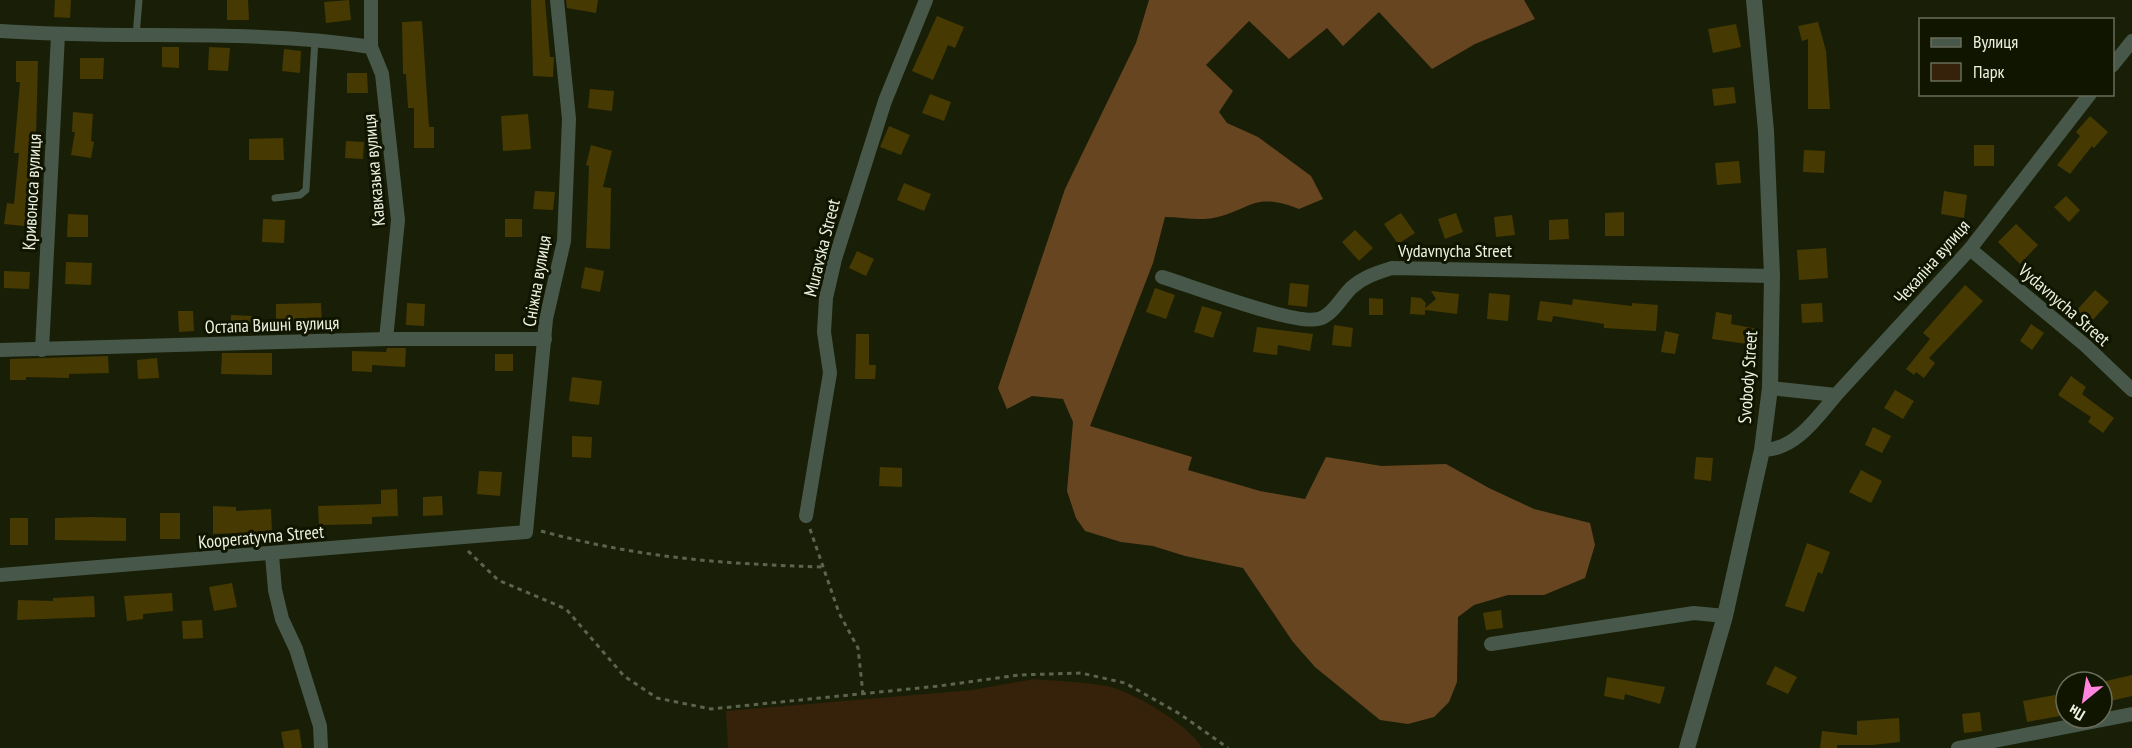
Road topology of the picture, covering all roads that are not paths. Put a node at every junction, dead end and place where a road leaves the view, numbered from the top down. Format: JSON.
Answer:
{"nodes":[{"id":1,"x":139,"y":0,"type":"edge"},
{"id":2,"x":371,"y":0,"type":"edge"},
{"id":3,"x":557,"y":0,"type":"edge"},
{"id":4,"x":926,"y":0,"type":"edge"},
{"id":5,"x":1754,"y":0,"type":"edge"},
{"id":6,"x":0,"y":31,"type":"edge"},
{"id":7,"x":57,"y":35,"type":"junction"},
{"id":8,"x":136,"y":36,"type":"junction"},
{"id":9,"x":315,"y":39,"type":"junction"},
{"id":10,"x":2132,"y":41,"type":"edge"},
{"id":11,"x":371,"y":47,"type":"junction"},
{"id":12,"x":2114,"y":64,"type":"edge"},
{"id":13,"x":2088,"y":96,"type":"edge"},
{"id":14,"x":275,"y":198,"type":"dead end"},
{"id":15,"x":1970,"y":249,"type":"junction"},
{"id":16,"x":1772,"y":276,"type":"junction"},
{"id":17,"x":1162,"y":277,"type":"dead end"},
{"id":18,"x":386,"y":339,"type":"junction"},
{"id":19,"x":544,"y":339,"type":"junction"},
{"id":20,"x":0,"y":350,"type":"edge"},
{"id":21,"x":42,"y":350,"type":"junction"},
{"id":22,"x":1770,"y":388,"type":"junction"},
{"id":23,"x":2132,"y":390,"type":"edge"},
{"id":24,"x":1836,"y":395,"type":"junction"},
{"id":25,"x":1762,"y":450,"type":"junction"},
{"id":26,"x":806,"y":516,"type":"road end"},
{"id":27,"x":526,"y":530,"type":"joint"},
{"id":28,"x":272,"y":555,"type":"junction"},
{"id":29,"x":0,"y":575,"type":"edge"},
{"id":30,"x":1725,"y":616,"type":"junction"},
{"id":31,"x":1491,"y":644,"type":"dead end"},
{"id":32,"x":2132,"y":714,"type":"edge"},
{"id":33,"x":321,"y":748,"type":"edge"},
{"id":34,"x":1687,"y":748,"type":"edge"},
{"id":35,"x":1958,"y":748,"type":"edge"}],
"edges":[{"from":1,"to":8,"type":"lane"},
{"from":2,"to":11,"type":"street","name":"Кавказька вулиця"},
{"from":3,"to":19,"type":"street","name":"Сніжна вулиця"},
{"from":4,"to":26,"type":"street","name":"Muravska Street"},
{"from":5,"to":16,"type":"street","name":"Svobody Street"},
{"from":6,"to":7,"type":"street"},
{"from":7,"to":8,"type":"street"},
{"from":7,"to":21,"type":"street","name":"Кривоноса вулиця"},
{"from":8,"to":9,"type":"street"},
{"from":9,"to":11,"type":"street"},
{"from":9,"to":14,"type":"lane"},
{"from":10,"to":12,"type":"street"},
{"from":11,"to":18,"type":"street","name":"Кавказька вулиця"},
{"from":13,"to":15,"type":"street","name":"Чекаліна вулиця"},
{"from":15,"to":23,"type":"street","name":"Vydavnycha Street"},
{"from":15,"to":24,"type":"street","name":"Чекаліна вулиця"},
{"from":16,"to":17,"type":"street","name":"Vydavnycha Street"},
{"from":16,"to":22,"type":"street","name":"Svobody Street"},
{"from":18,"to":19,"type":"street","name":"Остапа Вишні вулиця"},
{"from":18,"to":21,"type":"street","name":"Остапа Вишні вулиця"},
{"from":19,"to":27,"type":"street","name":"Сніжна вулиця"},
{"from":20,"to":21,"type":"street","name":"Остапа Вишні вулиця"},
{"from":22,"to":24,"type":"street"},
{"from":22,"to":25,"type":"street","name":"Svobody Street"},
{"from":24,"to":25,"type":"street","name":"Чекаліна вулиця"},
{"from":25,"to":30,"type":"street","name":"Svobody Street"},
{"from":27,"to":28,"type":"street","name":"Kooperatyvna Street"},
{"from":28,"to":29,"type":"street","name":"Kooperatyvna Street"},
{"from":28,"to":33,"type":"street"},
{"from":30,"to":31,"type":"street"},
{"from":30,"to":34,"type":"street","name":"Svobody Street"},
{"from":32,"to":35,"type":"street"}]}
